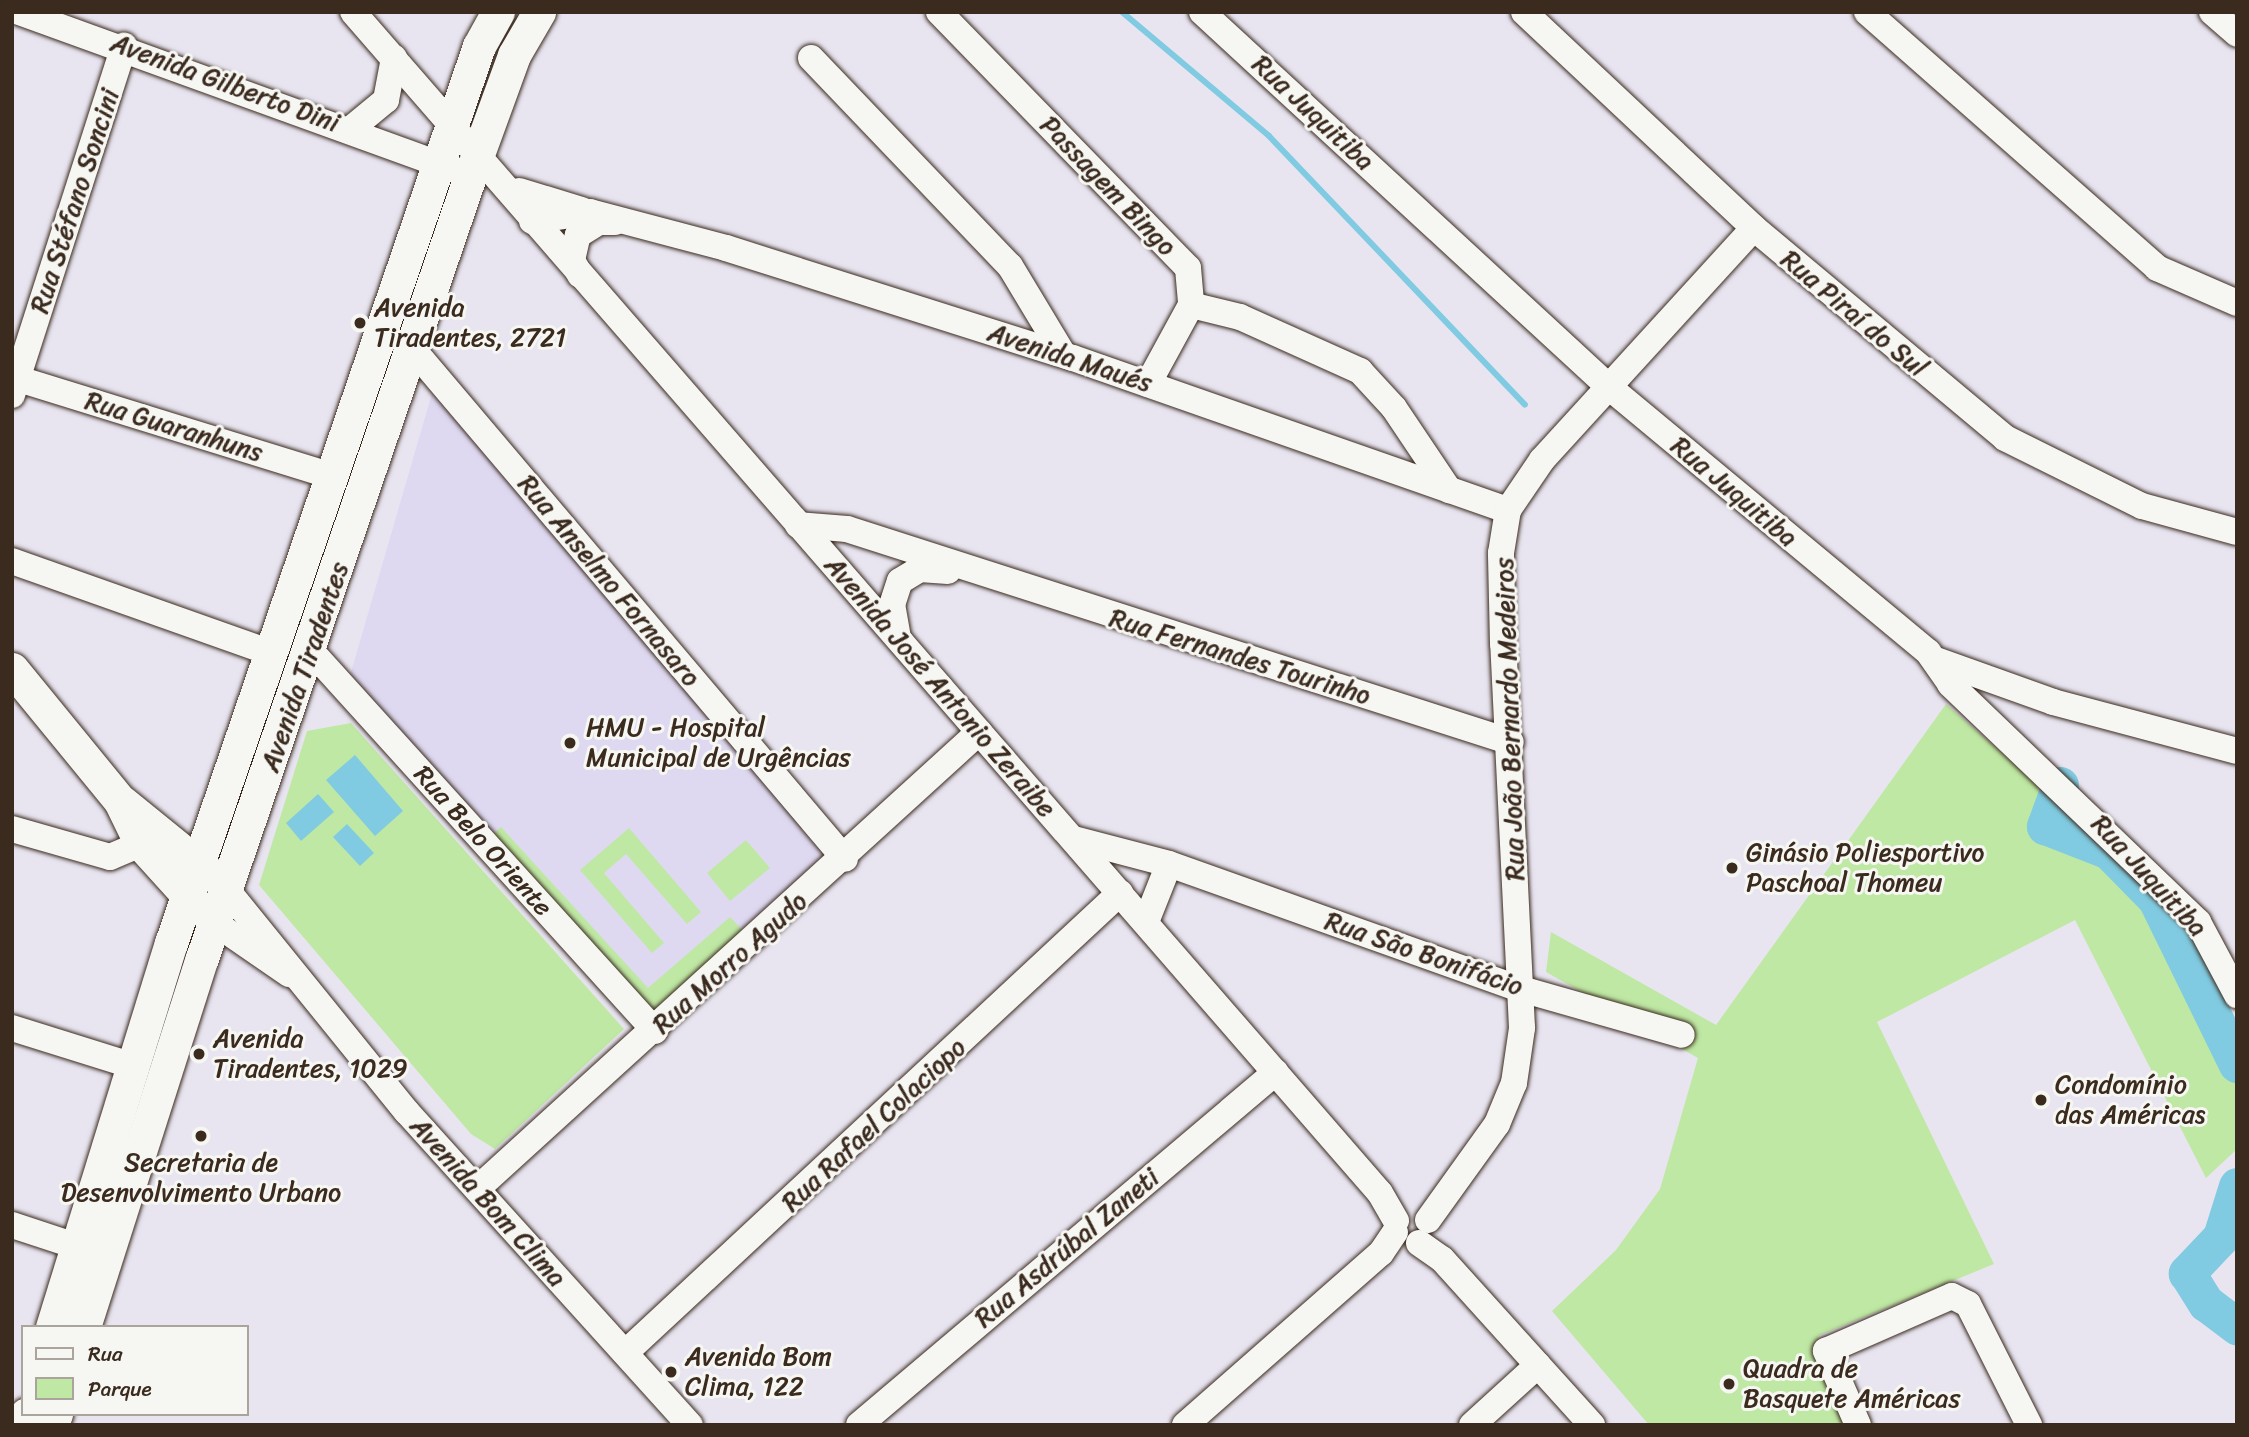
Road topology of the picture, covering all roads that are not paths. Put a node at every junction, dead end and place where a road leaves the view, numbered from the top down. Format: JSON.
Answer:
{"nodes":[{"id":1,"x":19,"y":12,"type":"edge"},
{"id":2,"x":354,"y":12,"type":"edge"},
{"id":3,"x":498,"y":12,"type":"edge"},
{"id":4,"x":539,"y":12,"type":"edge"},
{"id":5,"x":939,"y":12,"type":"edge"},
{"id":6,"x":1202,"y":12,"type":"edge"},
{"id":7,"x":1524,"y":12,"type":"edge"},
{"id":8,"x":1867,"y":12,"type":"edge"},
{"id":9,"x":2212,"y":12,"type":"edge"},
{"id":10,"x":2237,"y":34,"type":"edge"},
{"id":11,"x":124,"y":46,"type":"junction"},
{"id":12,"x":394,"y":58,"type":"junction"},
{"id":13,"x":811,"y":58,"type":"dead end"},
{"id":14,"x":453,"y":124,"type":"junction"},
{"id":15,"x":352,"y":128,"type":"junction"},
{"id":16,"x":481,"y":174,"type":"junction"},
{"id":17,"x":590,"y":212,"type":"junction"},
{"id":18,"x":532,"y":221,"type":"junction"},
{"id":19,"x":627,"y":221,"type":"junction"},
{"id":20,"x":1754,"y":228,"type":"junction"},
{"id":21,"x":585,"y":281,"type":"junction"},
{"id":22,"x":2237,"y":303,"type":"edge"},
{"id":23,"x":1191,"y":305,"type":"junction"},
{"id":24,"x":1063,"y":354,"type":"junction"},
{"id":25,"x":415,"y":359,"type":"junction"},
{"id":26,"x":14,"y":384,"type":"edge"},
{"id":27,"x":1148,"y":384,"type":"junction"},
{"id":28,"x":1609,"y":387,"type":"junction"},
{"id":29,"x":335,"y":477,"type":"junction"},
{"id":30,"x":1449,"y":490,"type":"junction"},
{"id":31,"x":1508,"y":510,"type":"junction"},
{"id":32,"x":798,"y":525,"type":"junction"},
{"id":33,"x":2237,"y":532,"type":"edge"},
{"id":34,"x":12,"y":561,"type":"edge"},
{"id":35,"x":969,"y":572,"type":"junction"},
{"id":36,"x":898,"y":640,"type":"junction"},
{"id":37,"x":312,"y":652,"type":"junction"},
{"id":38,"x":274,"y":654,"type":"junction"},
{"id":39,"x":1936,"y":660,"type":"junction"},
{"id":40,"x":12,"y":669,"type":"edge"},
{"id":41,"x":979,"y":732,"type":"junction"},
{"id":42,"x":1511,"y":742,"type":"junction"},
{"id":43,"x":2237,"y":751,"type":"edge"},
{"id":44,"x":120,"y":801,"type":"junction"},
{"id":45,"x":12,"y":829,"type":"edge"},
{"id":46,"x":1072,"y":838,"type":"junction"},
{"id":47,"x":141,"y":844,"type":"junction"},
{"id":48,"x":845,"y":859,"type":"junction"},
{"id":49,"x":199,"y":862,"type":"junction"},
{"id":50,"x":1169,"y":864,"type":"junction"},
{"id":51,"x":227,"y":890,"type":"junction"},
{"id":52,"x":1120,"y":893,"type":"junction"},
{"id":53,"x":187,"y":897,"type":"junction"},
{"id":54,"x":1146,"y":922,"type":"junction"},
{"id":55,"x":215,"y":923,"type":"junction"},
{"id":56,"x":290,"y":975,"type":"junction"},
{"id":57,"x":1521,"y":989,"type":"junction"},
{"id":58,"x":2237,"y":995,"type":"edge"},
{"id":59,"x":12,"y":1028,"type":"edge"},
{"id":60,"x":655,"y":1031,"type":"junction"},
{"id":61,"x":1682,"y":1035,"type":"dead end"},
{"id":62,"x":131,"y":1065,"type":"junction"},
{"id":63,"x":1276,"y":1072,"type":"junction"},
{"id":64,"x":477,"y":1189,"type":"junction"},
{"id":65,"x":12,"y":1225,"type":"edge"},
{"id":66,"x":1409,"y":1230,"type":"junction"},
{"id":67,"x":76,"y":1245,"type":"junction"},
{"id":68,"x":53,"y":1325,"type":"edge"},
{"id":69,"x":85,"y":1325,"type":"edge"},
{"id":70,"x":625,"y":1353,"type":"junction"},
{"id":71,"x":1538,"y":1365,"type":"junction"},
{"id":72,"x":12,"y":1421,"type":"edge"},
{"id":73,"x":23,"y":1425,"type":"edge"},
{"id":74,"x":690,"y":1425,"type":"edge"},
{"id":75,"x":859,"y":1425,"type":"edge"},
{"id":76,"x":1185,"y":1425,"type":"edge"},
{"id":77,"x":1472,"y":1425,"type":"edge"},
{"id":78,"x":1592,"y":1425,"type":"edge"},
{"id":79,"x":1858,"y":1425,"type":"edge"},
{"id":80,"x":2029,"y":1425,"type":"edge"}],
"edges":[{"from":1,"to":11,"type":"street","name":"Avenida Gilberto Dini"},
{"from":2,"to":12,"type":"street"},
{"from":3,"to":14,"type":"main road","name":"Avenida Tiradentes"},
{"from":4,"to":16,"type":"main road","name":"Avenida Tiradentes"},
{"from":5,"to":23,"type":"street","name":"Passagem Bingo"},
{"from":6,"to":28,"type":"street","name":"Rua Juquitiba"},
{"from":7,"to":20,"type":"street","name":"Rua Piraí do Sul"},
{"from":8,"to":22,"type":"street"},
{"from":9,"to":10,"type":"street"},
{"from":11,"to":15,"type":"street","name":"Avenida Gilberto Dini"},
{"from":11,"to":26,"type":"street","name":"Rua Stéfano Soncini"},
{"from":12,"to":14,"type":"street"},
{"from":12,"to":15,"type":"street","name":"Avenida Gilberto Dini"},
{"from":13,"to":24,"type":"street"},
{"from":14,"to":16,"type":"main road","name":"Avenida Tiradentes"},
{"from":15,"to":16,"type":"street","name":"Avenida Gilberto Dini"},
{"from":16,"to":17,"type":"street","name":"Avenida Maués"},
{"from":16,"to":18,"type":"street","name":"Avenida José Antonio Zeraibe"},
{"from":16,"to":25,"type":"main road","name":"Avenida Tiradentes"},
{"from":16,"to":29,"type":"main road","name":"Avenida Tiradentes"},
{"from":17,"to":18,"type":"street","name":"Avenida Maués"},
{"from":17,"to":19,"type":"street","name":"Avenida Maués"},
{"from":18,"to":21,"type":"street","name":"Avenida José Antonio Zeraibe"},
{"from":19,"to":21,"type":"street","name":"Avenida Maués"},
{"from":19,"to":24,"type":"street","name":"Avenida Maués"},
{"from":20,"to":28,"type":"street","name":"Rua João Bernardo Medeiros"},
{"from":20,"to":33,"type":"street","name":"Rua Piraí do Sul"},
{"from":21,"to":32,"type":"street","name":"Avenida José Antonio Zeraibe"},
{"from":23,"to":27,"type":"street"},
{"from":23,"to":30,"type":"street"},
{"from":24,"to":27,"type":"street","name":"Avenida Maués"},
{"from":25,"to":37,"type":"main road","name":"Avenida Tiradentes"},
{"from":25,"to":48,"type":"street","name":"Rua Anselmo Fornasaro"},
{"from":26,"to":29,"type":"street","name":"Rua Guaranhuns"},
{"from":27,"to":30,"type":"street","name":"Avenida Maués"},
{"from":28,"to":31,"type":"street","name":"Rua João Bernardo Medeiros"},
{"from":28,"to":39,"type":"street","name":"Rua Juquitiba"},
{"from":29,"to":38,"type":"main road","name":"Avenida Tiradentes"},
{"from":30,"to":31,"type":"street","name":"Avenida Maués"},
{"from":31,"to":42,"type":"street","name":"Rua João Bernardo Medeiros"},
{"from":32,"to":35,"type":"street","name":"Rua Fernandes Tourinho"},
{"from":32,"to":36,"type":"street","name":"Avenida José Antonio Zeraibe"},
{"from":34,"to":38,"type":"street"},
{"from":35,"to":36,"type":"street","name":"Rua Fernandes Tourinho"},
{"from":35,"to":42,"type":"street","name":"Rua Fernandes Tourinho"},
{"from":36,"to":41,"type":"street","name":"Avenida José Antonio Zeraibe"},
{"from":37,"to":51,"type":"main road","name":"Avenida Tiradentes"},
{"from":37,"to":60,"type":"street","name":"Rua Belo Oriente"},
{"from":38,"to":49,"type":"main road","name":"Avenida Tiradentes"},
{"from":39,"to":43,"type":"street"},
{"from":39,"to":58,"type":"street","name":"Rua Juquitiba"},
{"from":40,"to":44,"type":"main road","name":"Avenida Bom Clima"},
{"from":41,"to":46,"type":"street","name":"Avenida José Antonio Zeraibe"},
{"from":41,"to":48,"type":"street","name":"Rua Morro Agudo"},
{"from":42,"to":57,"type":"street","name":"Rua João Bernardo Medeiros"},
{"from":44,"to":47,"type":"main road","name":"Avenida Bom Clima"},
{"from":44,"to":49,"type":"main road","name":"Avenida Bom Clima"},
{"from":45,"to":47,"type":"street"},
{"from":46,"to":50,"type":"street","name":"Rua São Bonifácio"},
{"from":46,"to":52,"type":"street","name":"Avenida José Antonio Zeraibe"},
{"from":47,"to":53,"type":"main road","name":"Avenida Bom Clima"},
{"from":48,"to":60,"type":"street","name":"Rua Morro Agudo"},
{"from":49,"to":51,"type":"main road","name":"Avenida Bom Clima"},
{"from":49,"to":53,"type":"main road","name":"Avenida Tiradentes"},
{"from":50,"to":54,"type":"street"},
{"from":50,"to":57,"type":"street","name":"Rua São Bonifácio"},
{"from":51,"to":55,"type":"main road","name":"Avenida Tiradentes"},
{"from":51,"to":56,"type":"street","name":"Avenida Bom Clima"},
{"from":52,"to":54,"type":"street","name":"Avenida José Antonio Zeraibe"},
{"from":52,"to":70,"type":"street","name":"Rua Rafael Colaciopo"},
{"from":53,"to":55,"type":"main road","name":"Avenida Bom Clima"},
{"from":53,"to":62,"type":"main road","name":"Avenida Tiradentes"},
{"from":54,"to":63,"type":"street","name":"Avenida José Antonio Zeraibe"},
{"from":55,"to":56,"type":"street","name":"Avenida Bom Clima"},
{"from":55,"to":69,"type":"main road","name":"Avenida Tiradentes"},
{"from":56,"to":64,"type":"street","name":"Avenida Bom Clima"},
{"from":57,"to":61,"type":"street","name":"Rua São Bonifácio"},
{"from":57,"to":66,"type":"street","name":"Rua João Bernardo Medeiros"},
{"from":59,"to":62,"type":"street"},
{"from":60,"to":64,"type":"street","name":"Rua Morro Agudo"},
{"from":62,"to":67,"type":"main road","name":"Avenida Tiradentes"},
{"from":63,"to":66,"type":"street","name":"Avenida José Antonio Zeraibe"},
{"from":63,"to":75,"type":"street","name":"Rua Asdrúbal Zaneti"},
{"from":64,"to":70,"type":"street","name":"Avenida Bom Clima"},
{"from":65,"to":67,"type":"street"},
{"from":66,"to":71,"type":"street","name":"Avenida José Antonio Zeraibe"},
{"from":66,"to":76,"type":"street","name":"Rua João Bernardo Medeiros"},
{"from":67,"to":68,"type":"main road","name":"Avenida Tiradentes"},
{"from":70,"to":74,"type":"street","name":"Avenida Bom Clima"},
{"from":71,"to":77,"type":"street"},
{"from":71,"to":78,"type":"street","name":"Avenida José Antonio Zeraibe"},
{"from":72,"to":73,"type":"street"},
{"from":79,"to":80,"type":"street"}]}
